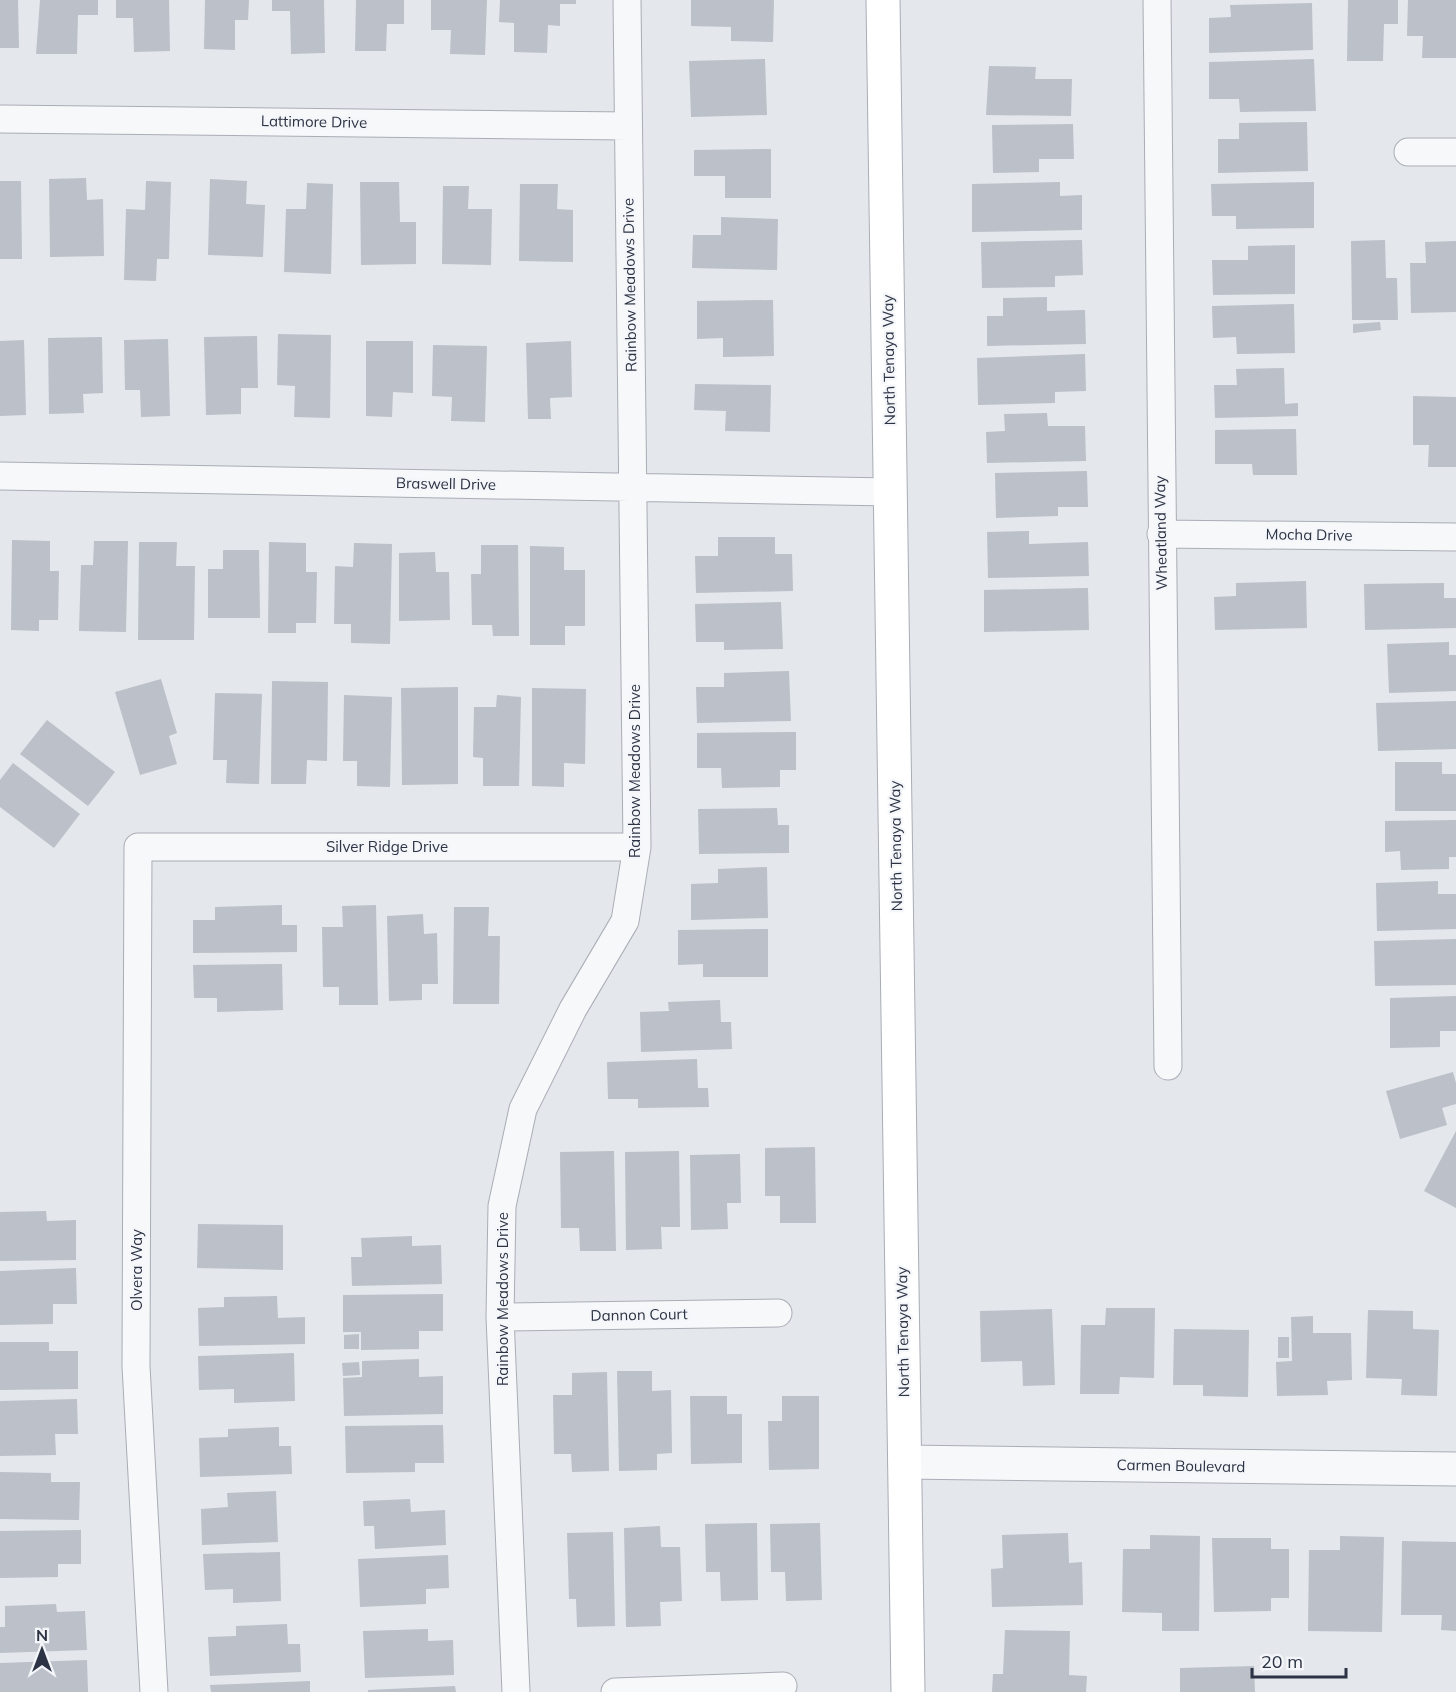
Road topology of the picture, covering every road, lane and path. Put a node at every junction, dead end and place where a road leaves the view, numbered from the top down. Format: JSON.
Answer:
{"nodes":[{"id":1,"x":627,"y":0,"type":"edge"},
{"id":2,"x":884,"y":0,"type":"edge"},
{"id":3,"x":1157,"y":0,"type":"edge"},
{"id":4,"x":0,"y":118,"type":"edge"},
{"id":5,"x":628,"y":126,"type":"junction"},
{"id":6,"x":1408,"y":152,"type":"dead end"},
{"id":7,"x":1456,"y":152,"type":"edge"},
{"id":8,"x":0,"y":476,"type":"edge"},
{"id":9,"x":632,"y":488,"type":"junction"},
{"id":10,"x":891,"y":492,"type":"junction"},
{"id":11,"x":1161,"y":534,"type":"junction"},
{"id":12,"x":1456,"y":537,"type":"edge"},
{"id":13,"x":138,"y":848,"type":"joint"},
{"id":14,"x":637,"y":848,"type":"junction"},
{"id":15,"x":1168,"y":1066,"type":"dead end"},
{"id":16,"x":778,"y":1313,"type":"dead end"},
{"id":17,"x":500,"y":1317,"type":"junction"},
{"id":18,"x":905,"y":1462,"type":"junction"},
{"id":19,"x":1456,"y":1469,"type":"edge"},
{"id":20,"x":783,"y":1686,"type":"dead end"},
{"id":21,"x":154,"y":1692,"type":"edge"},
{"id":22,"x":516,"y":1692,"type":"edge"},
{"id":23,"x":615,"y":1692,"type":"edge"},
{"id":24,"x":908,"y":1692,"type":"edge"}],
"edges":[{"from":1,"to":5,"type":"street","name":"Rainbow Meadows Drive"},
{"from":2,"to":10,"type":"main road","name":"North Tenaya Way"},
{"from":3,"to":11,"type":"street","name":"Wheatland Way"},
{"from":4,"to":5,"type":"street","name":"Lattimore Drive"},
{"from":5,"to":9,"type":"street","name":"Rainbow Meadows Drive"},
{"from":6,"to":7,"type":"street"},
{"from":8,"to":9,"type":"street","name":"Braswell Drive"},
{"from":9,"to":10,"type":"street","name":"Braswell Drive"},
{"from":9,"to":14,"type":"street","name":"Rainbow Meadows Drive"},
{"from":10,"to":18,"type":"main road","name":"North Tenaya Way"},
{"from":11,"to":12,"type":"street","name":"Mocha Drive"},
{"from":11,"to":15,"type":"street","name":"Wheatland Way"},
{"from":13,"to":14,"type":"street","name":"Silver Ridge Drive"},
{"from":13,"to":21,"type":"street","name":"Olvera Way"},
{"from":14,"to":17,"type":"street","name":"Rainbow Meadows Drive"},
{"from":16,"to":17,"type":"street","name":"Dannon Court"},
{"from":17,"to":22,"type":"street","name":"Rainbow Meadows Drive"},
{"from":18,"to":19,"type":"street","name":"Carmen Boulevard"},
{"from":18,"to":24,"type":"main road","name":"North Tenaya Way"},
{"from":20,"to":23,"type":"street"}]}
